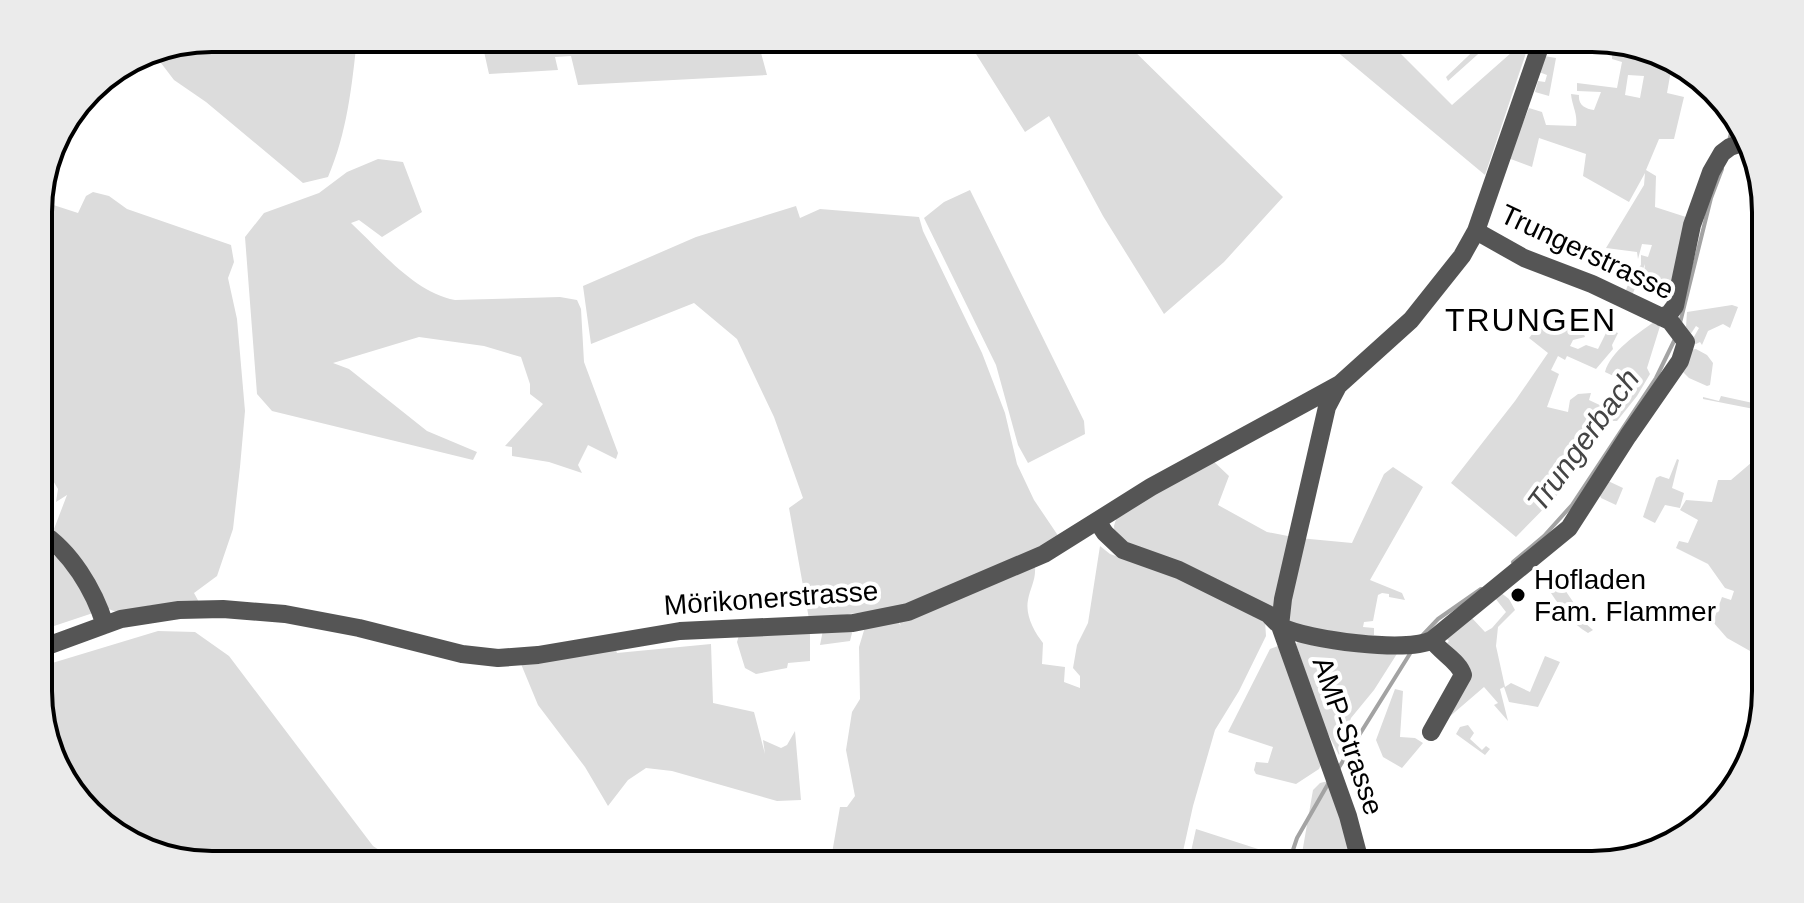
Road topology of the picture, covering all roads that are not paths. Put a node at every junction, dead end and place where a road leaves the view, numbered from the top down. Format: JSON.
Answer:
{"nodes":[{"id":1,"x":1535,"y":52,"type":"edge"},
{"id":2,"x":1737,"y":145,"type":"edge"},
{"id":3,"x":1476,"y":231,"type":"junction"},
{"id":4,"x":1666,"y":319,"type":"junction"},
{"id":5,"x":1340,"y":384,"type":"junction"},
{"id":6,"x":1097,"y":521,"type":"junction"},
{"id":7,"x":52,"y":543,"type":"edge"},
{"id":8,"x":105,"y":625,"type":"junction"},
{"id":9,"x":1280,"y":626,"type":"junction"},
{"id":10,"x":1422,"y":643,"type":"junction"},
{"id":11,"x":52,"y":644,"type":"edge"},
{"id":12,"x":1442,"y":727,"type":"dead end"},
{"id":13,"x":1357,"y":851,"type":"edge"}],
"edges":[{"from":1,"to":3,"type":"street","name":"Mörikonerstrasse"},
{"from":2,"to":4,"type":"street"},
{"from":3,"to":4,"type":"street","name":"Trungerstrasse"},
{"from":3,"to":5,"type":"street","name":"Mörikonerstrasse"},
{"from":4,"to":10,"type":"street","name":"Trungerstrasse"},
{"from":5,"to":6,"type":"street","name":"Mörikonerstrasse"},
{"from":5,"to":9,"type":"street","name":"AMP-Strasse"},
{"from":6,"to":8,"type":"street","name":"Mörikonerstrasse"},
{"from":6,"to":9,"type":"street"},
{"from":7,"to":8,"type":"street"},
{"from":8,"to":11,"type":"street","name":"Mörikonerstrasse"},
{"from":9,"to":10,"type":"street"},
{"from":9,"to":13,"type":"street","name":"AMP-Strasse"},
{"from":10,"to":12,"type":"street"}]}
